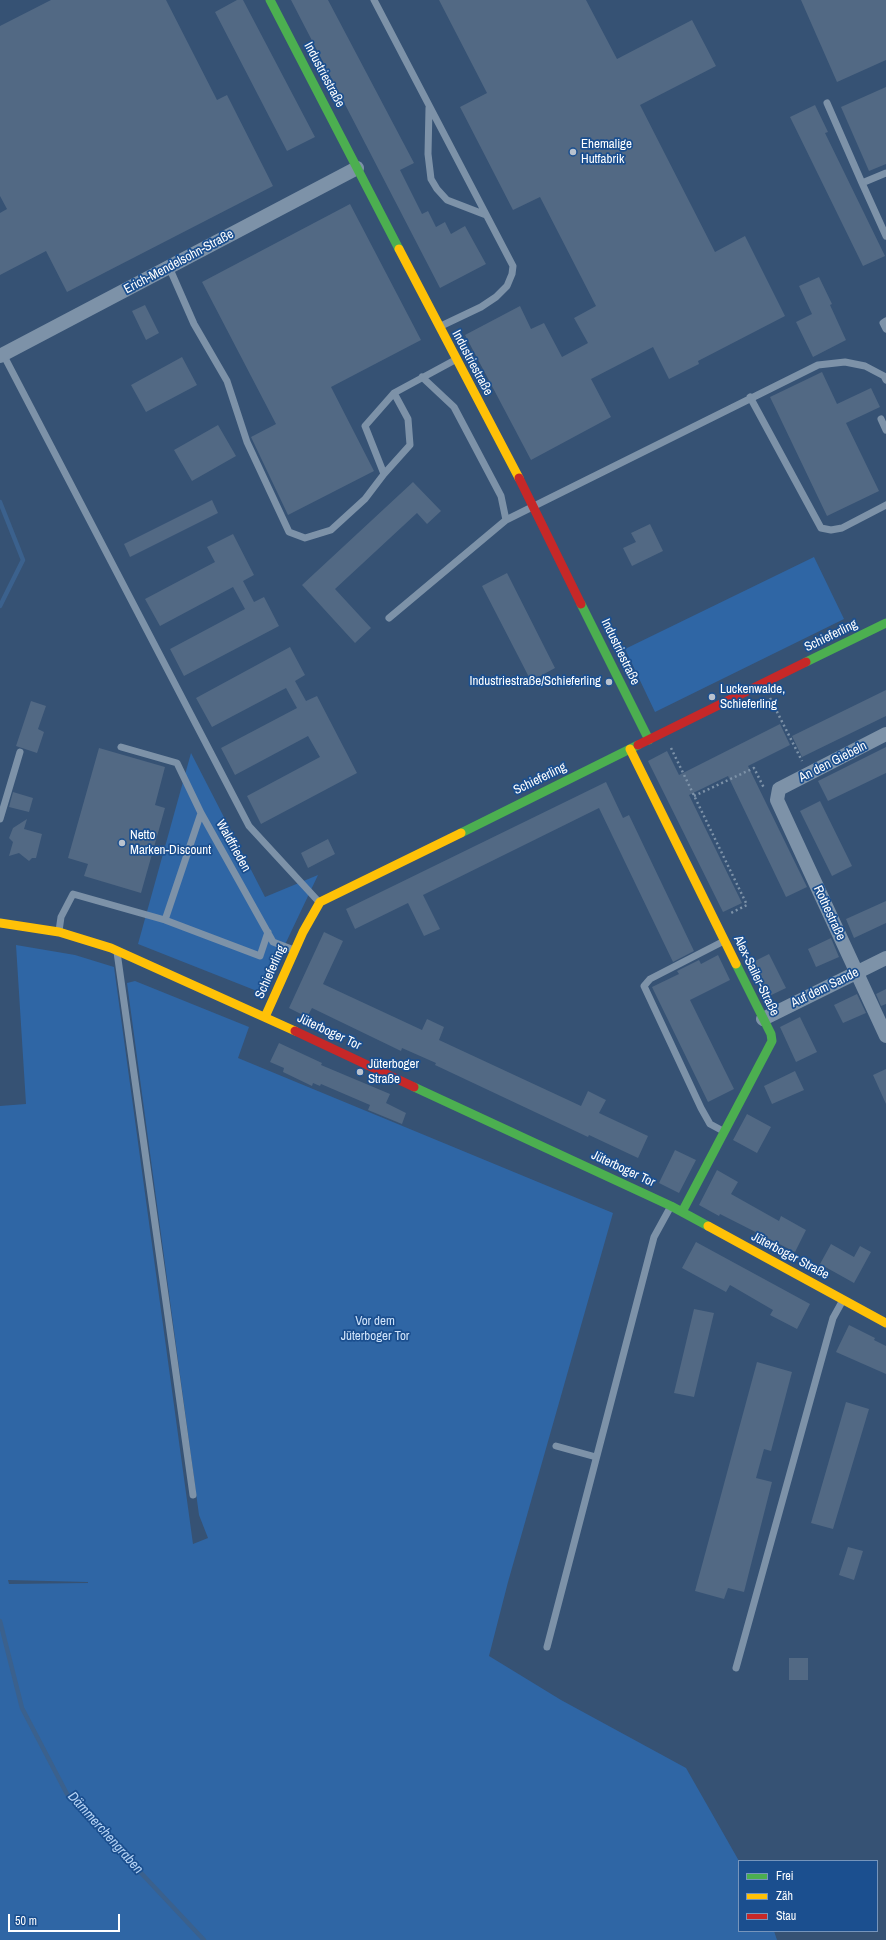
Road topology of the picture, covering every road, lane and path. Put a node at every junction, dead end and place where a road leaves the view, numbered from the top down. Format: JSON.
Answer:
{"nodes":[{"id":1,"x":270,"y":0,"type":"edge"},
{"id":2,"x":374,"y":0,"type":"edge"},
{"id":3,"x":827,"y":102,"type":"dead end"},
{"id":4,"x":429,"y":106,"type":"junction"},
{"id":5,"x":357,"y":168,"type":"junction"},
{"id":6,"x":886,"y":173,"type":"edge"},
{"id":7,"x":862,"y":184,"type":"junction"},
{"id":8,"x":486,"y":215,"type":"junction"},
{"id":9,"x":886,"y":236,"type":"edge"},
{"id":10,"x":169,"y":267,"type":"junction"},
{"id":11,"x":886,"y":321,"type":"edge"},
{"id":12,"x":439,"y":327,"type":"junction"},
{"id":13,"x":886,"y":329,"type":"edge"},
{"id":14,"x":1,"y":355,"type":"edge"},
{"id":15,"x":456,"y":360,"type":"junction"},
{"id":16,"x":422,"y":377,"type":"junction"},
{"id":17,"x":886,"y":380,"type":"edge"},
{"id":18,"x":394,"y":393,"type":"junction"},
{"id":19,"x":750,"y":397,"type":"junction"},
{"id":20,"x":881,"y":419,"type":"dead end"},
{"id":21,"x":886,"y":430,"type":"edge"},
{"id":22,"x":384,"y":474,"type":"junction"},
{"id":23,"x":533,"y":506,"type":"junction"},
{"id":24,"x":886,"y":506,"type":"edge"},
{"id":25,"x":506,"y":520,"type":"junction"},
{"id":26,"x":389,"y":618,"type":"dead end"},
{"id":27,"x":886,"y":623,"type":"edge"},
{"id":28,"x":763,"y":684,"type":"junction"},
{"id":29,"x":663,"y":733,"type":"junction"},
{"id":30,"x":886,"y":734,"type":"edge"},
{"id":31,"x":649,"y":740,"type":"junction"},
{"id":32,"x":121,"y":747,"type":"dead end"},
{"id":33,"x":630,"y":749,"type":"junction"},
{"id":34,"x":20,"y":752,"type":"dead end"},
{"id":35,"x":808,"y":774,"type":"junction"},
{"id":36,"x":779,"y":792,"type":"junction"},
{"id":37,"x":694,"y":796,"type":"junction"},
{"id":38,"x":200,"y":813,"type":"junction"},
{"id":39,"x":0,"y":819,"type":"edge"},
{"id":40,"x":320,"y":902,"type":"junction"},
{"id":41,"x":165,"y":920,"type":"junction"},
{"id":42,"x":715,"y":922,"type":"junction"},
{"id":43,"x":0,"y":923,"type":"edge"},
{"id":44,"x":59,"y":932,"type":"junction"},
{"id":45,"x":268,"y":932,"type":"junction"},
{"id":46,"x":725,"y":941,"type":"junction"},
{"id":47,"x":117,"y":951,"type":"junction"},
{"id":48,"x":294,"y":951,"type":"junction"},
{"id":49,"x":886,"y":958,"type":"edge"},
{"id":50,"x":856,"y":973,"type":"junction"},
{"id":51,"x":265,"y":1017,"type":"junction"},
{"id":52,"x":763,"y":1018,"type":"junction"},
{"id":53,"x":886,"y":1036,"type":"edge"},
{"id":54,"x":724,"y":1132,"type":"junction"},
{"id":55,"x":671,"y":1206,"type":"junction"},
{"id":56,"x":682,"y":1212,"type":"junction"},
{"id":57,"x":843,"y":1300,"type":"junction"},
{"id":58,"x":886,"y":1323,"type":"edge"},
{"id":59,"x":556,"y":1446,"type":"dead end"},
{"id":60,"x":596,"y":1457,"type":"junction"},
{"id":61,"x":193,"y":1495,"type":"dead end"},
{"id":62,"x":547,"y":1647,"type":"dead end"},
{"id":63,"x":736,"y":1668,"type":"dead end"}],
"edges":[{"from":1,"to":5,"type":"street","name":"Industriestraße"},
{"from":2,"to":4,"type":"lane"},
{"from":3,"to":7,"type":"lane"},
{"from":4,"to":8,"type":"lane"},
{"from":4,"to":8,"type":"lane"},
{"from":5,"to":10,"type":"street","name":"Erich-Mendelsohn-Straße"},
{"from":5,"to":12,"type":"street","name":"Industriestraße"},
{"from":6,"to":7,"type":"lane"},
{"from":7,"to":9,"type":"lane"},
{"from":8,"to":12,"type":"lane"},
{"from":10,"to":14,"type":"street","name":"Erich-Mendelsohn-Straße"},
{"from":10,"to":22,"type":"lane"},
{"from":11,"to":13,"type":"lane"},
{"from":12,"to":15,"type":"street","name":"Industriestraße"},
{"from":14,"to":40,"type":"lane"},
{"from":15,"to":16,"type":"lane"},
{"from":15,"to":23,"type":"street","name":"Industriestraße"},
{"from":16,"to":18,"type":"lane"},
{"from":16,"to":25,"type":"lane"},
{"from":17,"to":19,"type":"lane"},
{"from":18,"to":22,"type":"lane"},
{"from":18,"to":22,"type":"lane"},
{"from":19,"to":23,"type":"lane"},
{"from":19,"to":24,"type":"lane"},
{"from":20,"to":21,"type":"lane"},
{"from":23,"to":25,"type":"lane"},
{"from":23,"to":31,"type":"street","name":"Industriestraße"},
{"from":25,"to":26,"type":"lane"},
{"from":27,"to":28,"type":"street","name":"Schieferling"},
{"from":28,"to":29,"type":"street","name":"Schieferling"},
{"from":28,"to":35,"type":"path"},
{"from":29,"to":31,"type":"street","name":"Schieferling"},
{"from":29,"to":37,"type":"path"},
{"from":30,"to":35,"type":"street","name":"An den Giebeln"},
{"from":31,"to":33,"type":"street","name":"Schieferling"},
{"from":32,"to":38,"type":"lane"},
{"from":33,"to":40,"type":"street","name":"Schieferling"},
{"from":33,"to":42,"type":"street","name":"Alex-Sailer-Straße"},
{"from":34,"to":39,"type":"lane"},
{"from":35,"to":36,"type":"street","name":"An den Giebeln"},
{"from":36,"to":37,"type":"path"},
{"from":36,"to":50,"type":"street","name":"Rothestraße"},
{"from":37,"to":42,"type":"path"},
{"from":38,"to":41,"type":"lane","name":"Waldfrieden"},
{"from":38,"to":45,"type":"lane","name":"Waldfrieden"},
{"from":40,"to":48,"type":"street","name":"Schieferling"},
{"from":41,"to":44,"type":"lane"},
{"from":41,"to":45,"type":"lane"},
{"from":42,"to":46,"type":"street","name":"Alex-Sailer-Straße"},
{"from":43,"to":44,"type":"street","name":"Jüterboger Tor"},
{"from":44,"to":47,"type":"street","name":"Jüterboger Tor"},
{"from":45,"to":48,"type":"lane","name":"Waldfrieden"},
{"from":46,"to":52,"type":"street","name":"Alex-Sailer-Straße"},
{"from":46,"to":54,"type":"lane"},
{"from":47,"to":51,"type":"street","name":"Jüterboger Tor"},
{"from":47,"to":61,"type":"lane"},
{"from":48,"to":51,"type":"street","name":"Schieferling"},
{"from":49,"to":50,"type":"street","name":"Auf dem Sande"},
{"from":50,"to":52,"type":"street","name":"Auf dem Sande"},
{"from":50,"to":53,"type":"street","name":"Rothestraße"},
{"from":51,"to":55,"type":"street","name":"Jüterboger Tor"},
{"from":52,"to":54,"type":"street","name":"Alex-Sailer-Straße"},
{"from":54,"to":56,"type":"street","name":"Alex-Sailer-Straße"},
{"from":55,"to":56,"type":"street","name":"Jüterboger Tor"},
{"from":55,"to":60,"type":"lane"},
{"from":56,"to":57,"type":"street","name":"Jüterboger Straße"},
{"from":57,"to":58,"type":"street","name":"Jüterboger Straße"},
{"from":57,"to":63,"type":"lane"},
{"from":59,"to":60,"type":"lane"},
{"from":60,"to":62,"type":"lane"}]}
